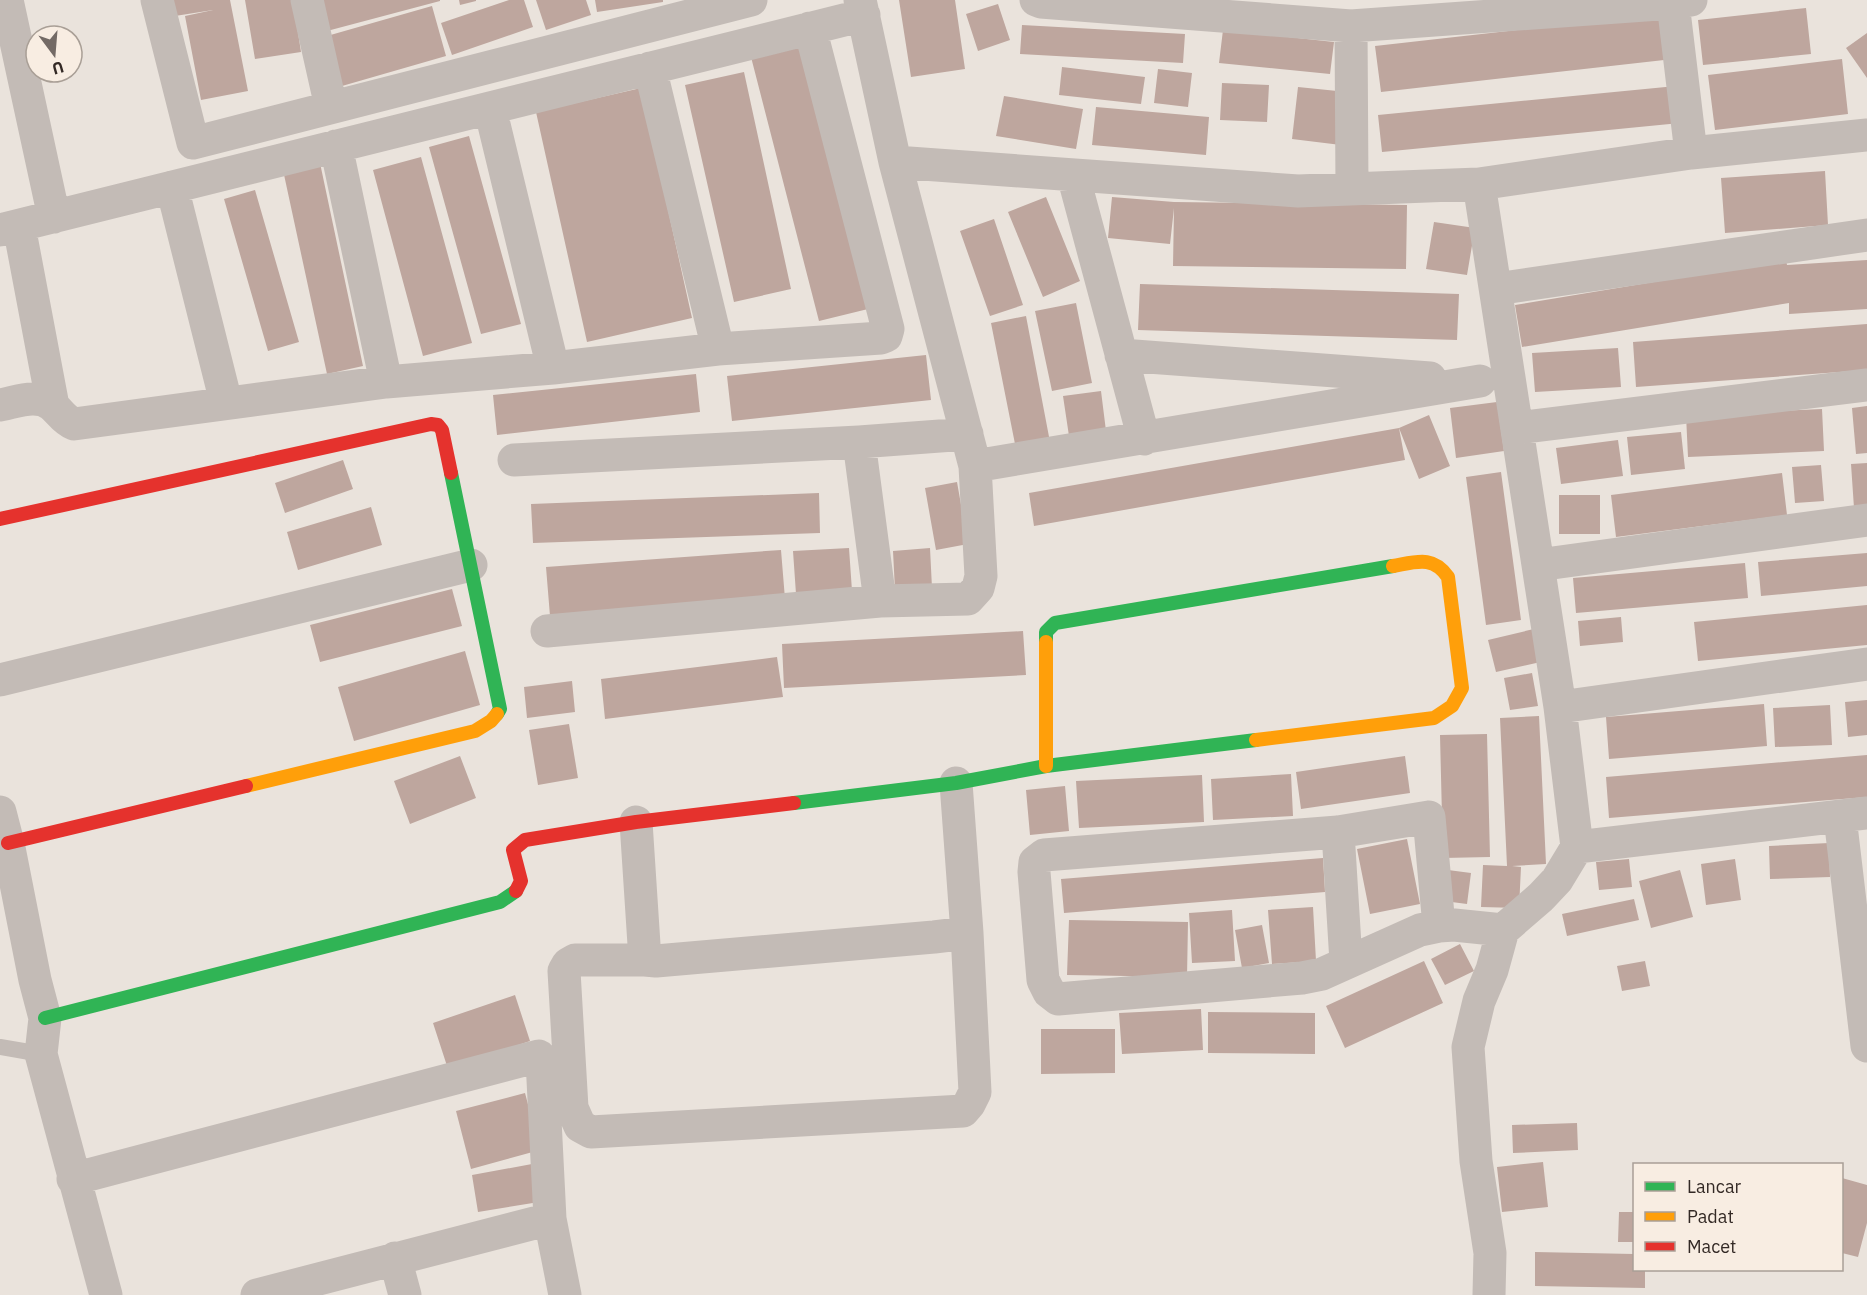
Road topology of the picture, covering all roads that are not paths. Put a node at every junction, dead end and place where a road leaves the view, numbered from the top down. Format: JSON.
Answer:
{"nodes":[{"id":1,"x":7,"y":0,"type":"edge"},
{"id":2,"x":157,"y":0,"type":"edge"},
{"id":3,"x":307,"y":0,"type":"edge"},
{"id":4,"x":751,"y":0,"type":"edge"},
{"id":5,"x":1036,"y":0,"type":"edge"},
{"id":6,"x":1682,"y":2,"type":"edge"},
{"id":7,"x":840,"y":13,"type":"edge"},
{"id":8,"x":1351,"y":26,"type":"junction"},
{"id":9,"x":650,"y":68,"type":"junction"},
{"id":10,"x":332,"y":107,"type":"junction"},
{"id":11,"x":490,"y":108,"type":"junction"},
{"id":12,"x":1867,"y":135,"type":"edge"},
{"id":13,"x":336,"y":146,"type":"junction"},
{"id":14,"x":1691,"y":153,"type":"junction"},
{"id":15,"x":894,"y":162,"type":"junction"},
{"id":16,"x":1073,"y":175,"type":"junction"},
{"id":17,"x":1479,"y":184,"type":"junction"},
{"id":18,"x":172,"y":187,"type":"junction"},
{"id":19,"x":1352,"y":189,"type":"junction"},
{"id":20,"x":54,"y":217,"type":"junction"},
{"id":21,"x":9,"y":228,"type":"edge"},
{"id":22,"x":1867,"y":235,"type":"edge"},
{"id":23,"x":1496,"y":289,"type":"junction"},
{"id":24,"x":718,"y":349,"type":"junction"},
{"id":25,"x":1120,"y":355,"type":"junction"},
{"id":26,"x":553,"y":368,"type":"junction"},
{"id":27,"x":1494,"y":380,"type":"junction"},
{"id":28,"x":386,"y":382,"type":"junction"},
{"id":29,"x":1867,"y":385,"type":"edge"},
{"id":30,"x":226,"y":402,"type":"junction"},
{"id":31,"x":0,"y":405,"type":"edge"},
{"id":32,"x":53,"y":406,"type":"junction"},
{"id":33,"x":1517,"y":428,"type":"junction"},
{"id":34,"x":967,"y":434,"type":"junction"},
{"id":35,"x":1144,"y":439,"type":"junction"},
{"id":36,"x":859,"y":442,"type":"junction"},
{"id":37,"x":514,"y":460,"type":"dead end"},
{"id":38,"x":975,"y":466,"type":"junction"},
{"id":39,"x":0,"y":519,"type":"edge"},
{"id":40,"x":1867,"y":520,"type":"edge"},
{"id":41,"x":471,"y":565,"type":"junction"},
{"id":42,"x":1538,"y":565,"type":"junction"},
{"id":43,"x":880,"y":602,"type":"junction"},
{"id":44,"x":547,"y":631,"type":"dead end"},
{"id":45,"x":1867,"y":664,"type":"edge"},
{"id":46,"x":0,"y":680,"type":"edge"},
{"id":47,"x":1560,"y":707,"type":"junction"},
{"id":48,"x":1046,"y":766,"type":"junction"},
{"id":49,"x":956,"y":783,"type":"junction"},
{"id":50,"x":0,"y":812,"type":"edge"},
{"id":51,"x":1854,"y":815,"type":"edge"},
{"id":52,"x":636,"y":822,"type":"junction"},
{"id":53,"x":1338,"y":832,"type":"junction"},
{"id":54,"x":8,"y":843,"type":"junction"},
{"id":55,"x":1577,"y":847,"type":"junction"},
{"id":56,"x":0,"y":887,"type":"edge"},
{"id":57,"x":1439,"y":926,"type":"junction"},
{"id":58,"x":1503,"y":930,"type":"junction"},
{"id":59,"x":967,"y":933,"type":"junction"},
{"id":60,"x":645,"y":960,"type":"junction"},
{"id":61,"x":1346,"y":962,"type":"junction"},
{"id":62,"x":35,"y":980,"type":"junction"},
{"id":63,"x":45,"y":1018,"type":"junction"},
{"id":64,"x":1,"y":1045,"type":"edge"},
{"id":65,"x":1867,"y":1046,"type":"edge"},
{"id":66,"x":41,"y":1054,"type":"junction"},
{"id":67,"x":73,"y":1179,"type":"junction"},
{"id":68,"x":550,"y":1219,"type":"junction"},
{"id":69,"x":395,"y":1258,"type":"junction"},
{"id":70,"x":262,"y":1294,"type":"edge"},
{"id":71,"x":106,"y":1295,"type":"edge"},
{"id":72,"x":405,"y":1295,"type":"edge"},
{"id":73,"x":565,"y":1295,"type":"edge"},
{"id":74,"x":1489,"y":1295,"type":"edge"}],
"edges":[{"from":1,"to":20,"type":"street"},
{"from":2,"to":10,"type":"street"},
{"from":3,"to":10,"type":"street"},
{"from":4,"to":10,"type":"street"},
{"from":5,"to":8,"type":"street"},
{"from":6,"to":8,"type":"street"},
{"from":6,"to":14,"type":"street"},
{"from":7,"to":9,"type":"street"},
{"from":7,"to":15,"type":"street"},
{"from":7,"to":24,"type":"street"},
{"from":8,"to":19,"type":"street"},
{"from":9,"to":11,"type":"street"},
{"from":9,"to":24,"type":"street"},
{"from":11,"to":13,"type":"street"},
{"from":11,"to":26,"type":"street"},
{"from":12,"to":14,"type":"street"},
{"from":13,"to":18,"type":"street"},
{"from":13,"to":28,"type":"street"},
{"from":14,"to":17,"type":"street"},
{"from":15,"to":16,"type":"street"},
{"from":15,"to":34,"type":"street"},
{"from":16,"to":19,"type":"street"},
{"from":16,"to":25,"type":"street"},
{"from":17,"to":19,"type":"street"},
{"from":17,"to":23,"type":"street"},
{"from":18,"to":20,"type":"street"},
{"from":18,"to":30,"type":"street"},
{"from":20,"to":21,"type":"street"},
{"from":21,"to":32,"type":"street"},
{"from":22,"to":23,"type":"street"},
{"from":23,"to":27,"type":"street"},
{"from":24,"to":26,"type":"street"},
{"from":25,"to":27,"type":"street"},
{"from":25,"to":35,"type":"street"},
{"from":26,"to":28,"type":"street"},
{"from":27,"to":33,"type":"street"},
{"from":27,"to":35,"type":"street"},
{"from":28,"to":30,"type":"street"},
{"from":29,"to":33,"type":"street"},
{"from":30,"to":32,"type":"street"},
{"from":31,"to":32,"type":"street"},
{"from":33,"to":42,"type":"street"},
{"from":34,"to":36,"type":"street"},
{"from":34,"to":38,"type":"street"},
{"from":35,"to":38,"type":"street"},
{"from":36,"to":37,"type":"street"},
{"from":36,"to":43,"type":"street"},
{"from":38,"to":43,"type":"street"},
{"from":39,"to":41,"type":"street"},
{"from":40,"to":42,"type":"street"},
{"from":41,"to":46,"type":"street"},
{"from":41,"to":54,"type":"street"},
{"from":42,"to":47,"type":"street"},
{"from":43,"to":44,"type":"street"},
{"from":45,"to":47,"type":"street"},
{"from":47,"to":55,"type":"street"},
{"from":48,"to":48,"type":"street"},
{"from":48,"to":49,"type":"street"},
{"from":49,"to":52,"type":"street"},
{"from":49,"to":59,"type":"street"},
{"from":50,"to":54,"type":"street"},
{"from":51,"to":55,"type":"street"},
{"from":51,"to":65,"type":"street"},
{"from":52,"to":60,"type":"street"},
{"from":52,"to":63,"type":"street"},
{"from":53,"to":57,"type":"street"},
{"from":53,"to":61,"type":"street"},
{"from":53,"to":61,"type":"street"},
{"from":54,"to":62,"type":"street"},
{"from":55,"to":58,"type":"street"},
{"from":56,"to":62,"type":"street"},
{"from":57,"to":58,"type":"street"},
{"from":57,"to":61,"type":"street"},
{"from":58,"to":74,"type":"street"},
{"from":59,"to":60,"type":"street"},
{"from":59,"to":60,"type":"street"},
{"from":62,"to":63,"type":"street"},
{"from":63,"to":66,"type":"street"},
{"from":64,"to":66,"type":"lane"},
{"from":66,"to":67,"type":"street"},
{"from":67,"to":68,"type":"street"},
{"from":67,"to":71,"type":"street"},
{"from":68,"to":69,"type":"street"},
{"from":68,"to":73,"type":"street"},
{"from":69,"to":70,"type":"street"},
{"from":69,"to":72,"type":"street"}]}
